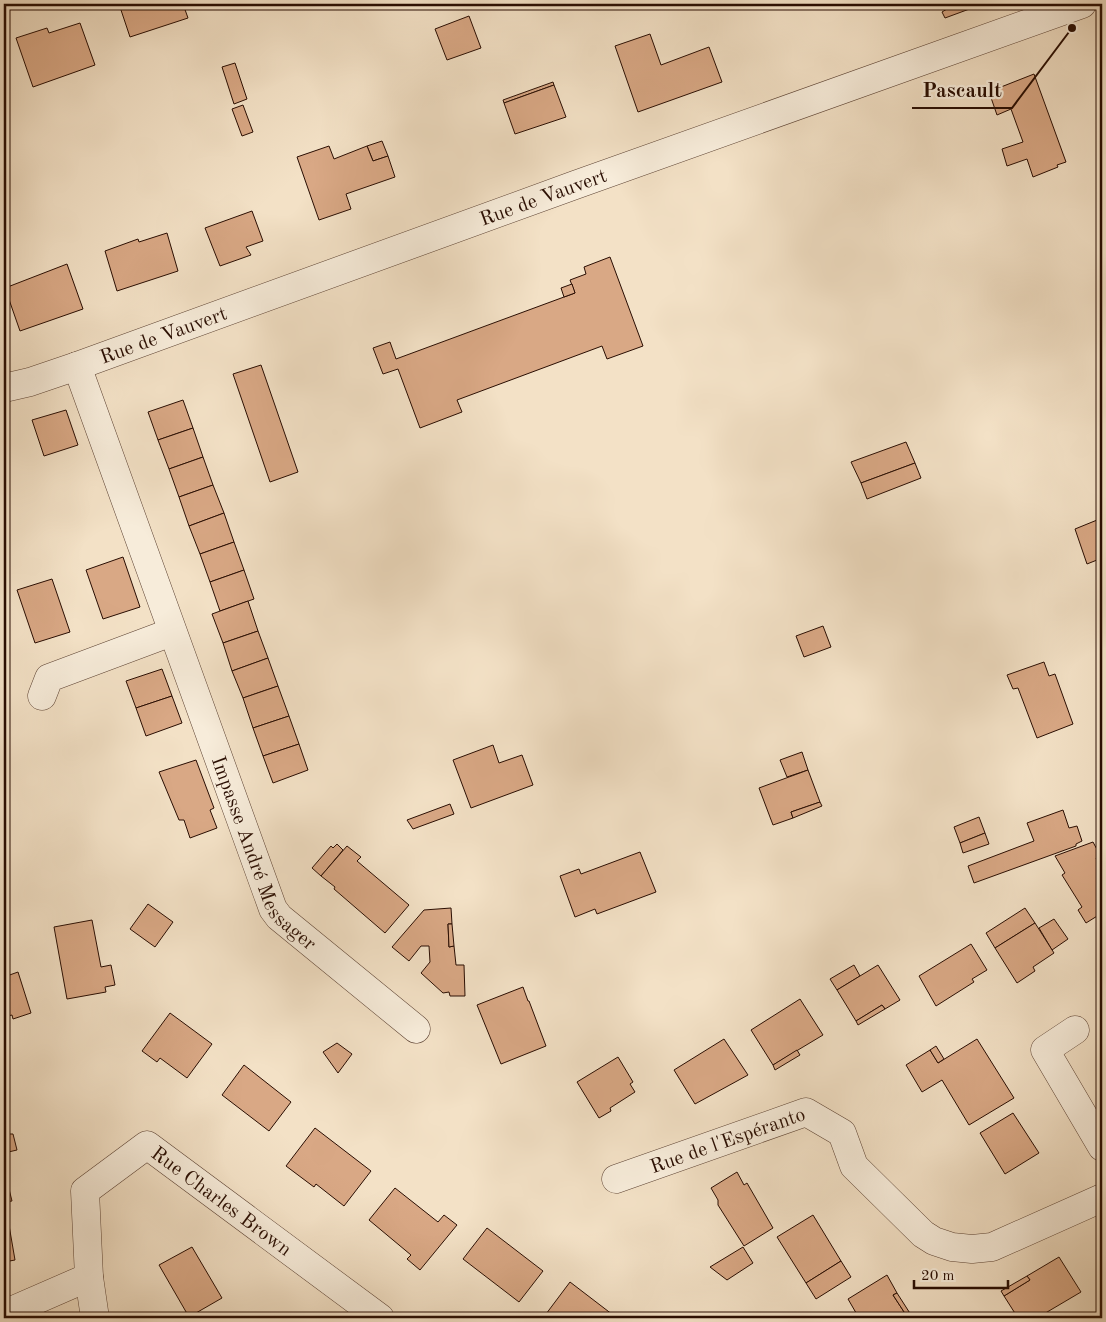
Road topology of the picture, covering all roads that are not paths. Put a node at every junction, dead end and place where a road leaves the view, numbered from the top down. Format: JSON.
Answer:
{"nodes":[{"id":1,"x":1082,"y":4,"type":"edge"},
{"id":2,"x":77,"y":366,"type":"junction"},
{"id":3,"x":4,"y":388,"type":"edge"},
{"id":4,"x":172,"y":632,"type":"junction"},
{"id":5,"x":42,"y":696,"type":"dead end"},
{"id":6,"x":416,"y":1028,"type":"dead end"},
{"id":7,"x":1075,"y":1030,"type":"dead end"},
{"id":8,"x":1102,"y":1147,"type":"edge"},
{"id":9,"x":616,"y":1179,"type":"dead end"},
{"id":10,"x":1101,"y":1201,"type":"edge"},
{"id":11,"x":88,"y":1277,"type":"junction"},
{"id":12,"x":4,"y":1314,"type":"edge"},
{"id":13,"x":95,"y":1318,"type":"edge"},
{"id":14,"x":380,"y":1318,"type":"edge"}],
"edges":[{"from":1,"to":2,"type":"street","name":"Rue de Vauvert"},
{"from":2,"to":3,"type":"street","name":"Rue de Vauvert"},
{"from":2,"to":4,"type":"street","name":"Impasse André Messager"},
{"from":4,"to":5,"type":"street"},
{"from":4,"to":6,"type":"street","name":"Impasse André Messager"},
{"from":7,"to":8,"type":"street"},
{"from":9,"to":10,"type":"street","name":"Rue de l'Espéranto"},
{"from":11,"to":12,"type":"street"},
{"from":11,"to":13,"type":"street","name":"Rue Charles Brown"},
{"from":11,"to":14,"type":"street","name":"Rue Charles Brown"}]}
